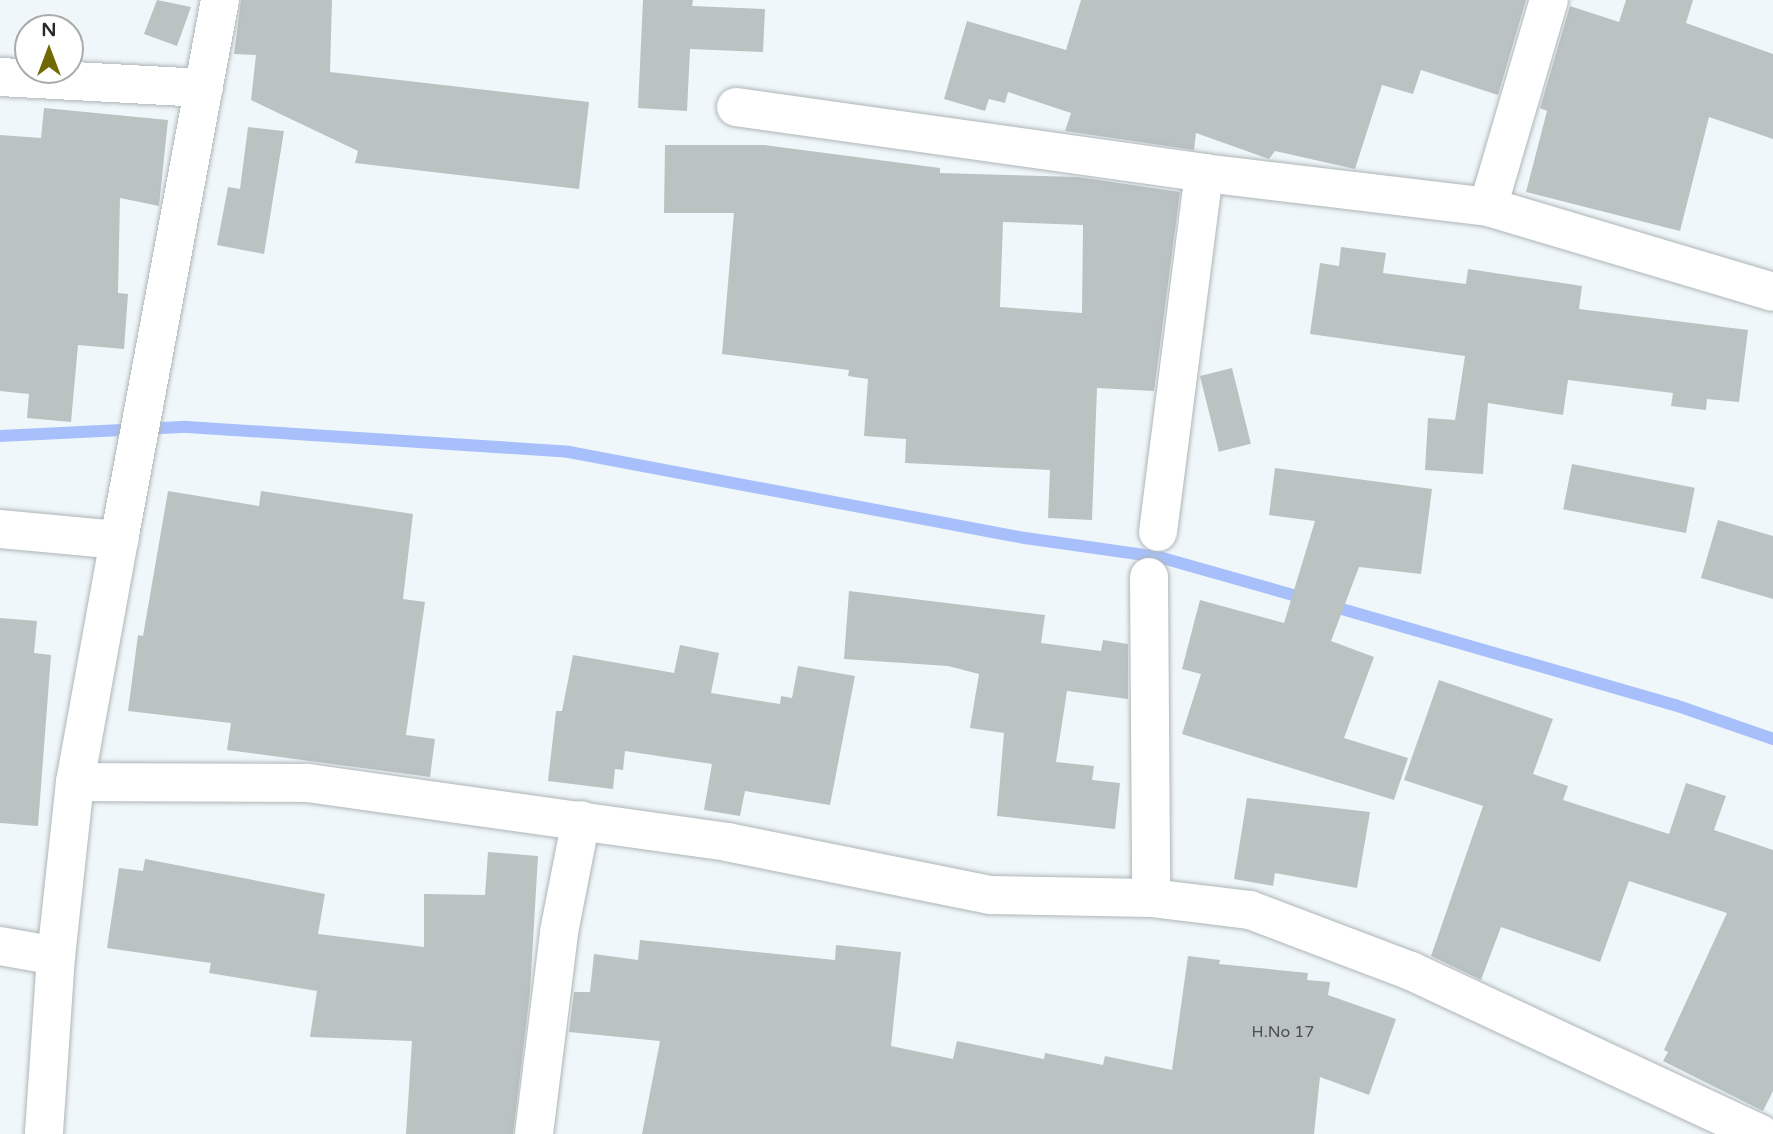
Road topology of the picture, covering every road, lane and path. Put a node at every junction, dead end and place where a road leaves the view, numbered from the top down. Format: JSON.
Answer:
{"nodes":[{"id":1,"x":220,"y":0,"type":"edge"},
{"id":2,"x":1549,"y":0,"type":"edge"},
{"id":3,"x":0,"y":77,"type":"edge"},
{"id":4,"x":204,"y":88,"type":"junction"},
{"id":5,"x":736,"y":107,"type":"dead end"},
{"id":6,"x":1204,"y":173,"type":"junction"},
{"id":7,"x":1488,"y":207,"type":"junction"},
{"id":8,"x":1773,"y":292,"type":"edge"},
{"id":9,"x":0,"y":528,"type":"edge"},
{"id":10,"x":1158,"y":532,"type":"dead end"},
{"id":11,"x":119,"y":540,"type":"junction"},
{"id":12,"x":1149,"y":577,"type":"dead end"},
{"id":13,"x":75,"y":782,"type":"junction"},
{"id":14,"x":580,"y":820,"type":"junction"},
{"id":15,"x":1151,"y":898,"type":"junction"},
{"id":16,"x":0,"y":946,"type":"edge"},
{"id":17,"x":56,"y":956,"type":"junction"},
{"id":18,"x":44,"y":1134,"type":"edge"},
{"id":19,"x":534,"y":1134,"type":"edge"},
{"id":20,"x":1760,"y":1134,"type":"edge"}],
"edges":[{"from":1,"to":4,"type":"street"},
{"from":2,"to":7,"type":"street"},
{"from":3,"to":4,"type":"street"},
{"from":4,"to":11,"type":"street"},
{"from":5,"to":6,"type":"street"},
{"from":6,"to":7,"type":"street"},
{"from":6,"to":10,"type":"street"},
{"from":7,"to":8,"type":"street"},
{"from":9,"to":11,"type":"street"},
{"from":11,"to":13,"type":"street"},
{"from":12,"to":15,"type":"street"},
{"from":13,"to":14,"type":"street"},
{"from":13,"to":17,"type":"street"},
{"from":14,"to":15,"type":"street"},
{"from":14,"to":19,"type":"street"},
{"from":15,"to":20,"type":"street"},
{"from":16,"to":17,"type":"street"},
{"from":17,"to":18,"type":"street"}]}
